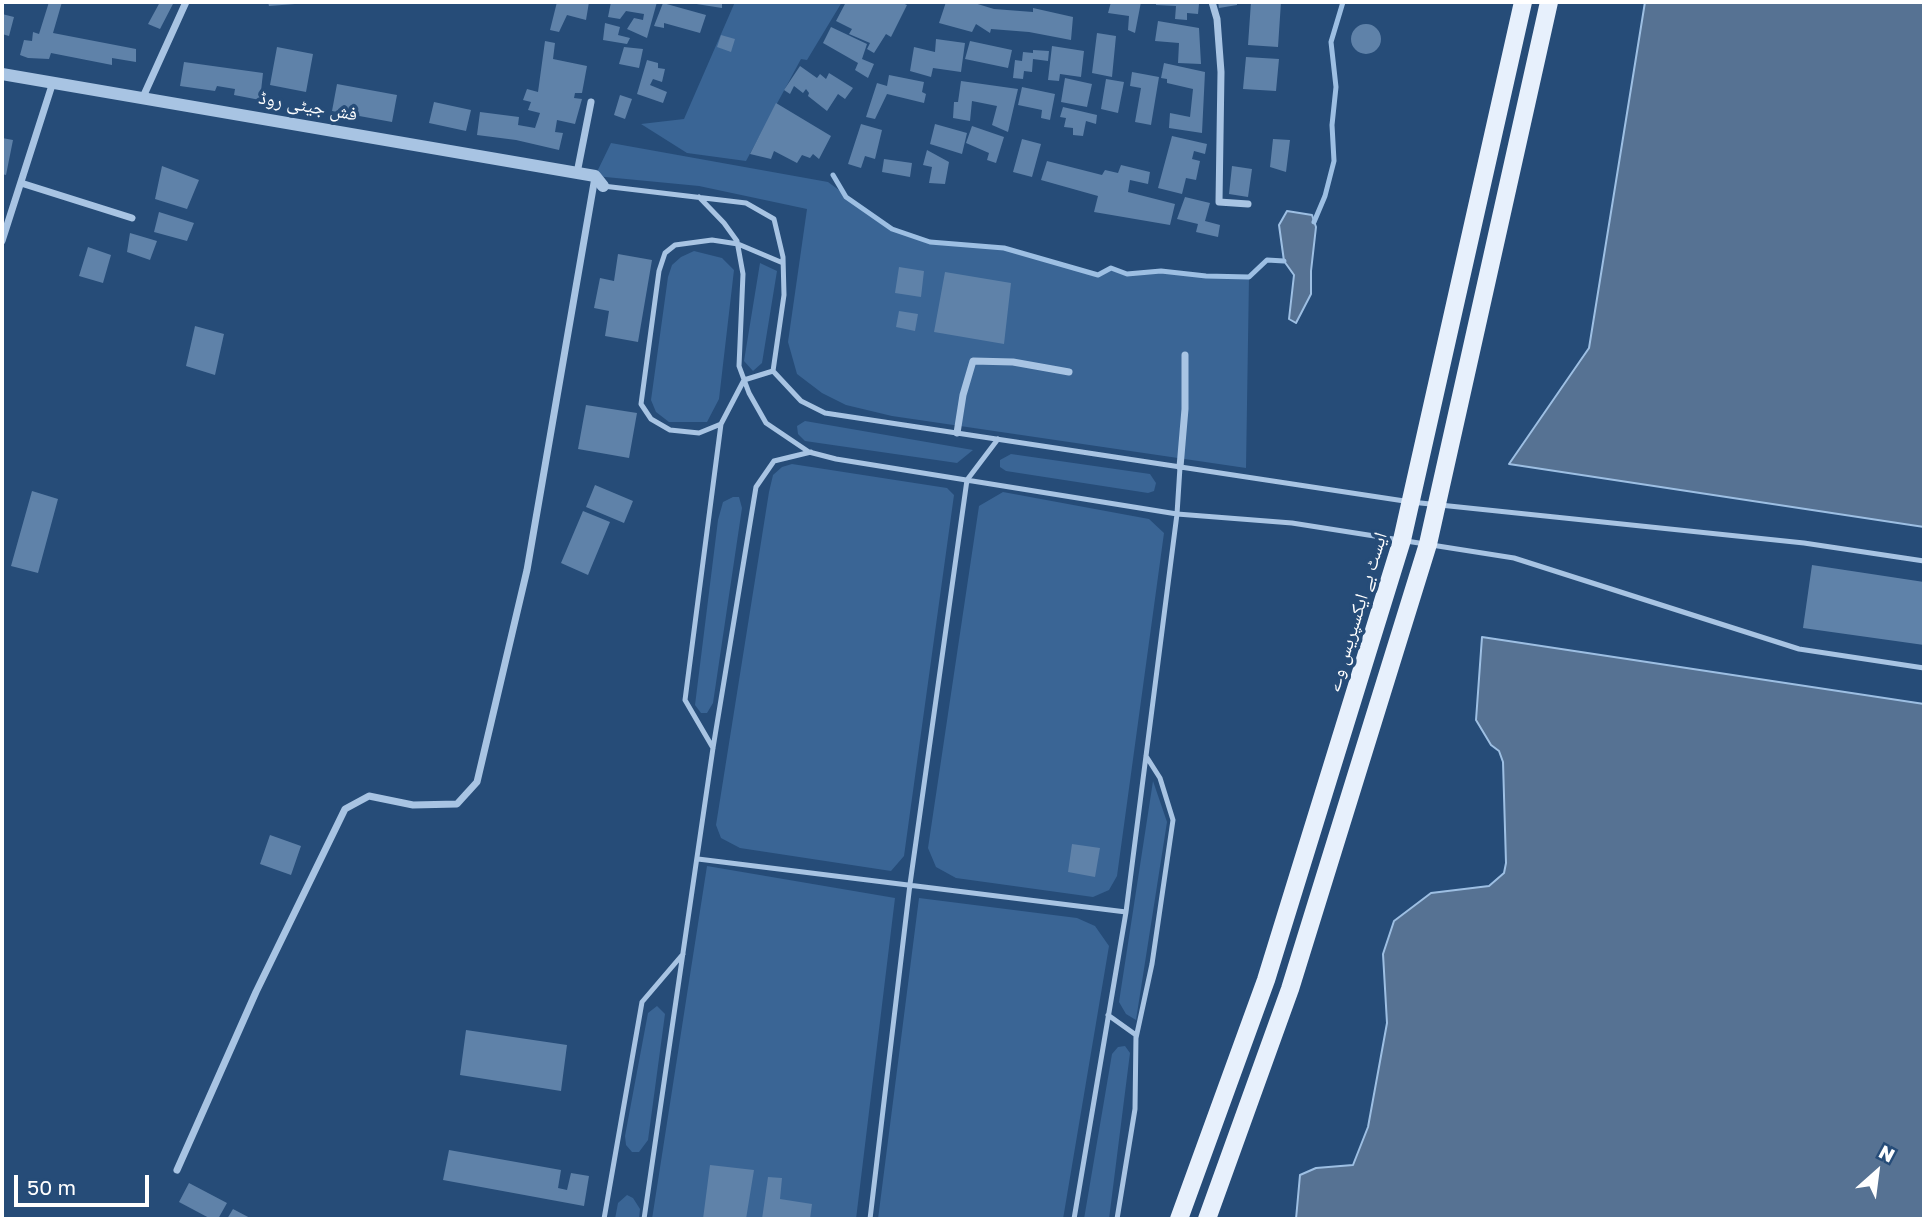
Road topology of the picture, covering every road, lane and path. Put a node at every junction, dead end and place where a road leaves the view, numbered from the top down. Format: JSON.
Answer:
{"nodes":[{"id":1,"x":186,"y":2,"type":"edge"},
{"id":2,"x":1213,"y":2,"type":"edge"},
{"id":3,"x":1523,"y":2,"type":"edge"},
{"id":4,"x":1549,"y":2,"type":"edge"},
{"id":5,"x":2,"y":74,"type":"edge"},
{"id":6,"x":53,"y":82,"type":"junction"},
{"id":7,"x":143,"y":97,"type":"junction"},
{"id":8,"x":591,"y":102,"type":"dead end"},
{"id":9,"x":577,"y":173,"type":"junction"},
{"id":10,"x":599,"y":181,"type":"junction"},
{"id":11,"x":21,"y":183,"type":"junction"},
{"id":12,"x":699,"y":197,"type":"junction"},
{"id":13,"x":1248,"y":204,"type":"dead end"},
{"id":14,"x":132,"y":218,"type":"dead end"},
{"id":15,"x":2,"y":241,"type":"edge"},
{"id":16,"x":738,"y":244,"type":"junction"},
{"id":17,"x":783,"y":263,"type":"junction"},
{"id":18,"x":1185,"y":355,"type":"dead end"},
{"id":19,"x":773,"y":371,"type":"junction"},
{"id":20,"x":1069,"y":372,"type":"dead end"},
{"id":21,"x":744,"y":380,"type":"junction"},
{"id":22,"x":720,"y":425,"type":"junction"},
{"id":23,"x":957,"y":433,"type":"junction"},
{"id":24,"x":998,"y":439,"type":"junction"},
{"id":25,"x":811,"y":452,"type":"junction"},
{"id":26,"x":1180,"y":467,"type":"junction"},
{"id":27,"x":967,"y":480,"type":"junction"},
{"id":28,"x":1411,"y":502,"type":"junction"},
{"id":29,"x":1435,"y":505,"type":"junction"},
{"id":30,"x":1177,"y":514,"type":"junction"},
{"id":31,"x":1402,"y":540,"type":"junction"},
{"id":32,"x":1428,"y":544,"type":"junction"},
{"id":33,"x":1924,"y":561,"type":"edge"},
{"id":34,"x":1924,"y":668,"type":"edge"},
{"id":35,"x":713,"y":748,"type":"junction"},
{"id":36,"x":1146,"y":756,"type":"junction"},
{"id":37,"x":698,"y":859,"type":"junction"},
{"id":38,"x":910,"y":884,"type":"junction"},
{"id":39,"x":1126,"y":912,"type":"junction"},
{"id":40,"x":683,"y":954,"type":"junction"},
{"id":41,"x":1108,"y":1015,"type":"junction"},
{"id":42,"x":1136,"y":1038,"type":"junction"},
{"id":43,"x":177,"y":1170,"type":"dead end"},
{"id":44,"x":604,"y":1219,"type":"edge"},
{"id":45,"x":644,"y":1219,"type":"edge"},
{"id":46,"x":870,"y":1219,"type":"edge"},
{"id":47,"x":1074,"y":1219,"type":"edge"},
{"id":48,"x":1117,"y":1219,"type":"edge"},
{"id":49,"x":1179,"y":1219,"type":"edge"},
{"id":50,"x":1207,"y":1219,"type":"edge"}],
"edges":[{"from":1,"to":7,"type":"street"},
{"from":2,"to":13,"type":"street"},
{"from":3,"to":28,"type":"main road","name":"ایسٹ بے ایکسپریس وے"},
{"from":4,"to":29,"type":"main road"},
{"from":5,"to":6,"type":"street","name":"فش جیٹی روڈ"},
{"from":6,"to":7,"type":"street","name":"فش جیٹی روڈ"},
{"from":6,"to":11,"type":"street"},
{"from":7,"to":9,"type":"street","name":"فش جیٹی روڈ"},
{"from":8,"to":9,"type":"street"},
{"from":9,"to":10,"type":"street","name":"فش جیٹی روڈ"},
{"from":10,"to":12,"type":"lane"},
{"from":10,"to":43,"type":"street"},
{"from":11,"to":14,"type":"street"},
{"from":11,"to":15,"type":"street"},
{"from":12,"to":16,"type":"lane"},
{"from":12,"to":17,"type":"lane"},
{"from":16,"to":17,"type":"lane"},
{"from":16,"to":21,"type":"lane"},
{"from":16,"to":22,"type":"lane"},
{"from":17,"to":19,"type":"lane"},
{"from":18,"to":26,"type":"street"},
{"from":19,"to":21,"type":"lane"},
{"from":19,"to":23,"type":"lane"},
{"from":20,"to":23,"type":"street"},
{"from":21,"to":22,"type":"lane"},
{"from":21,"to":25,"type":"lane"},
{"from":22,"to":35,"type":"lane"},
{"from":23,"to":24,"type":"lane"},
{"from":24,"to":26,"type":"lane"},
{"from":24,"to":27,"type":"lane"},
{"from":25,"to":27,"type":"lane"},
{"from":25,"to":35,"type":"lane"},
{"from":26,"to":28,"type":"lane"},
{"from":26,"to":30,"type":"lane"},
{"from":27,"to":30,"type":"lane"},
{"from":27,"to":38,"type":"lane"},
{"from":28,"to":29,"type":"lane"},
{"from":28,"to":31,"type":"main road","name":"ایسٹ بے ایکسپریس وے"},
{"from":29,"to":32,"type":"main road"},
{"from":29,"to":33,"type":"lane"},
{"from":30,"to":31,"type":"lane"},
{"from":30,"to":36,"type":"lane"},
{"from":31,"to":32,"type":"lane"},
{"from":31,"to":49,"type":"main road","name":"ایسٹ بے ایکسپریس وے"},
{"from":32,"to":34,"type":"lane"},
{"from":32,"to":50,"type":"main road"},
{"from":35,"to":37,"type":"lane"},
{"from":36,"to":39,"type":"lane"},
{"from":36,"to":42,"type":"lane"},
{"from":37,"to":38,"type":"lane"},
{"from":37,"to":40,"type":"lane"},
{"from":38,"to":39,"type":"lane"},
{"from":38,"to":46,"type":"lane"},
{"from":39,"to":41,"type":"lane"},
{"from":40,"to":44,"type":"lane"},
{"from":40,"to":45,"type":"lane"},
{"from":41,"to":42,"type":"lane"},
{"from":41,"to":47,"type":"lane"},
{"from":42,"to":48,"type":"lane"}]}
